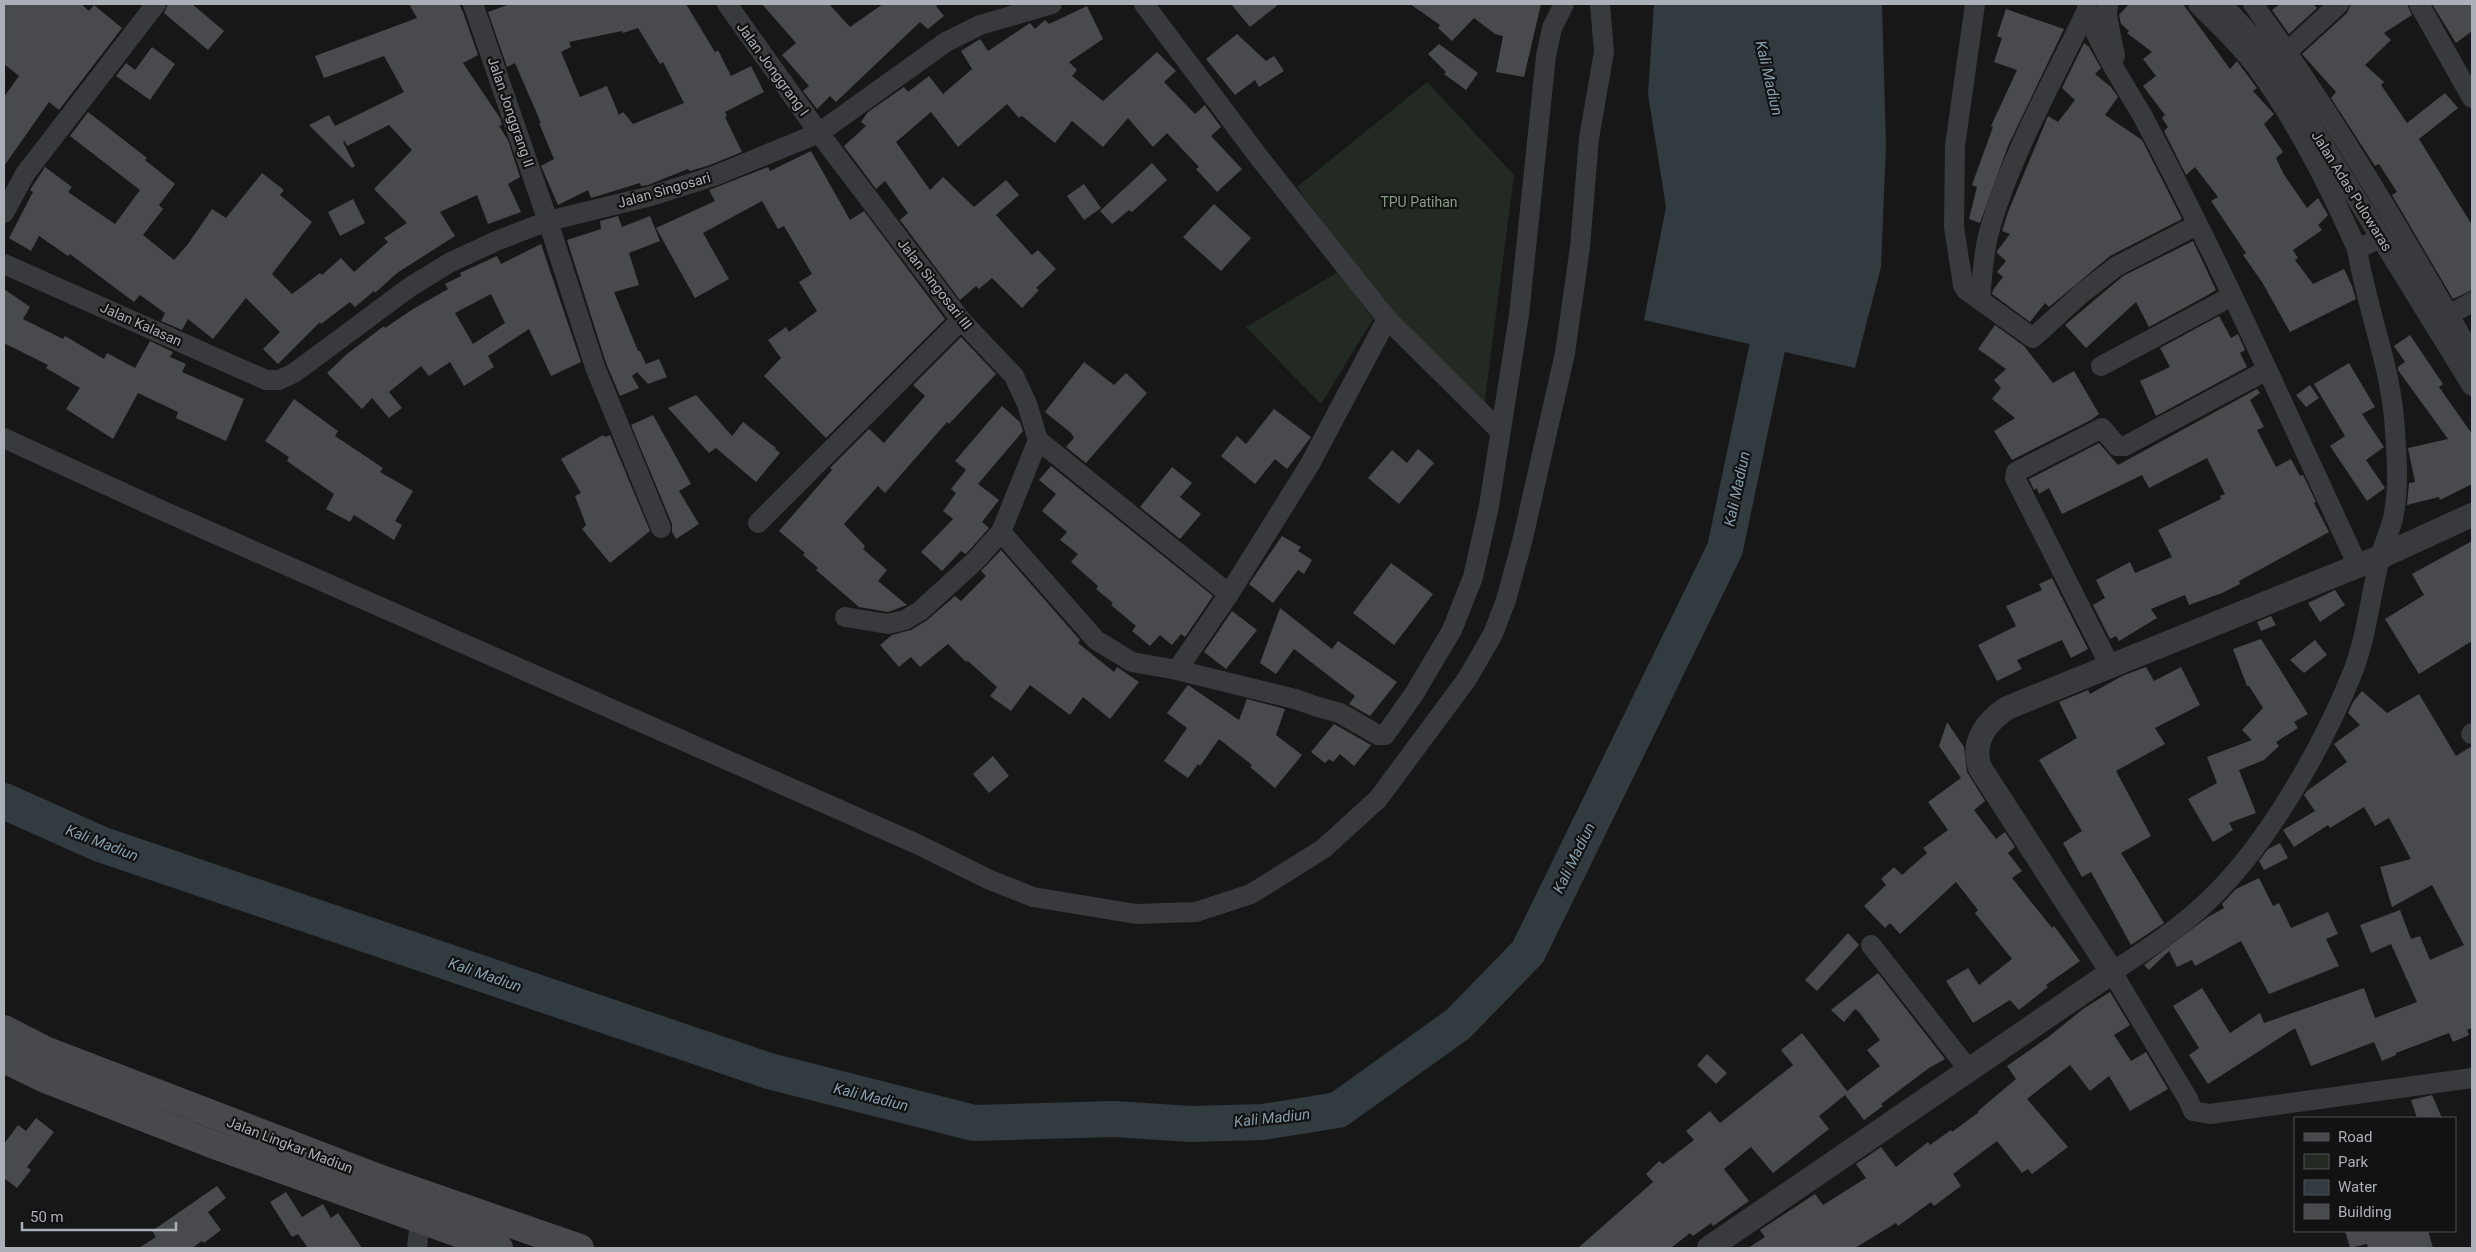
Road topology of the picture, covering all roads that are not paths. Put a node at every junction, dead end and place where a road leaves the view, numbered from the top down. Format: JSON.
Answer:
{"nodes":[{"id":1,"x":156,"y":4,"type":"edge"},
{"id":2,"x":473,"y":4,"type":"edge"},
{"id":3,"x":727,"y":4,"type":"edge"},
{"id":4,"x":1052,"y":4,"type":"edge"},
{"id":5,"x":1144,"y":4,"type":"edge"},
{"id":6,"x":1564,"y":4,"type":"edge"},
{"id":7,"x":1600,"y":4,"type":"edge"},
{"id":8,"x":1975,"y":4,"type":"edge"},
{"id":9,"x":2108,"y":4,"type":"edge"},
{"id":10,"x":2198,"y":4,"type":"edge"},
{"id":11,"x":2222,"y":4,"type":"edge"},
{"id":12,"x":2252,"y":4,"type":"edge"},
{"id":13,"x":2339,"y":4,"type":"edge"},
{"id":14,"x":2420,"y":4,"type":"edge"},
{"id":15,"x":2087,"y":7,"type":"edge"},
{"id":16,"x":2288,"y":51,"type":"junction"},
{"id":17,"x":2119,"y":74,"type":"junction"},
{"id":18,"x":2472,"y":98,"type":"edge"},
{"id":19,"x":820,"y":133,"type":"junction"},
{"id":20,"x":4,"y":213,"type":"edge"},
{"id":21,"x":548,"y":221,"type":"junction"},
{"id":22,"x":2197,"y":225,"type":"junction"},
{"id":23,"x":2381,"y":238,"type":"junction"},
{"id":24,"x":2357,"y":249,"type":"junction"},
{"id":25,"x":4,"y":264,"type":"edge"},
{"id":26,"x":2232,"y":296,"type":"junction"},
{"id":27,"x":1980,"y":300,"type":"junction"},
{"id":28,"x":2472,"y":302,"type":"edge"},
{"id":29,"x":1386,"y":319,"type":"junction"},
{"id":30,"x":961,"y":320,"type":"junction"},
{"id":31,"x":2441,"y":320,"type":"junction"},
{"id":32,"x":2472,"y":355,"type":"edge"},
{"id":33,"x":2101,"y":366,"type":"dead end"},
{"id":34,"x":2267,"y":370,"type":"junction"},
{"id":35,"x":278,"y":380,"type":"joint"},
{"id":36,"x":2472,"y":386,"type":"edge"},
{"id":37,"x":1500,"y":431,"type":"junction"},
{"id":38,"x":4,"y":438,"type":"edge"},
{"id":39,"x":1038,"y":440,"type":"junction"},
{"id":40,"x":2472,"y":515,"type":"edge"},
{"id":41,"x":758,"y":523,"type":"dead end"},
{"id":42,"x":661,"y":528,"type":"dead end"},
{"id":43,"x":1000,"y":532,"type":"junction"},
{"id":44,"x":2380,"y":557,"type":"junction"},
{"id":45,"x":2358,"y":566,"type":"junction"},
{"id":46,"x":1229,"y":594,"type":"junction"},
{"id":47,"x":845,"y":618,"type":"dead end"},
{"id":48,"x":2110,"y":666,"type":"junction"},
{"id":49,"x":1177,"y":670,"type":"junction"},
{"id":50,"x":1871,"y":945,"type":"dead end"},
{"id":51,"x":2112,"y":972,"type":"junction"},
{"id":52,"x":4,"y":1029,"type":"edge"},
{"id":53,"x":4,"y":1059,"type":"edge"},
{"id":54,"x":1969,"y":1070,"type":"junction"},
{"id":55,"x":2472,"y":1078,"type":"edge"},
{"id":56,"x":345,"y":1180,"type":"junction"},
{"id":57,"x":420,"y":1221,"type":"junction"},
{"id":58,"x":417,"y":1248,"type":"edge"},
{"id":59,"x":499,"y":1248,"type":"edge"},
{"id":60,"x":580,"y":1248,"type":"edge"},
{"id":61,"x":1709,"y":1248,"type":"edge"}],
"edges":[{"from":1,"to":20,"type":"street"},
{"from":2,"to":21,"type":"street","name":"Jalan Jonggrang II"},
{"from":3,"to":19,"type":"street","name":"Jalan Jonggrang I"},
{"from":4,"to":19,"type":"street","name":"Jalan Singosari"},
{"from":5,"to":29,"type":"street"},
{"from":6,"to":37,"type":"street"},
{"from":7,"to":38,"type":"street"},
{"from":8,"to":27,"type":"street"},
{"from":9,"to":17,"type":"street"},
{"from":10,"to":24,"type":"street"},
{"from":11,"to":23,"type":"street","name":"Jalan Adas Pulowaras"},
{"from":12,"to":16,"type":"street"},
{"from":13,"to":16,"type":"street"},
{"from":14,"to":18,"type":"street"},
{"from":15,"to":17,"type":"street"},
{"from":15,"to":27,"type":"street"},
{"from":16,"to":31,"type":"street"},
{"from":17,"to":22,"type":"street"},
{"from":19,"to":21,"type":"street","name":"Jalan Singosari"},
{"from":19,"to":30,"type":"street","name":"Jalan Singosari III"},
{"from":21,"to":35,"type":"street","name":"Jalan Singosari"},
{"from":21,"to":42,"type":"street","name":"Jalan Jonggrang II"},
{"from":22,"to":26,"type":"street"},
{"from":22,"to":27,"type":"street"},
{"from":23,"to":24,"type":"street"},
{"from":23,"to":31,"type":"street","name":"Jalan Adas Pulowaras"},
{"from":24,"to":44,"type":"street"},
{"from":25,"to":35,"type":"street","name":"Jalan Kalasan"},
{"from":26,"to":33,"type":"street"},
{"from":26,"to":34,"type":"street"},
{"from":28,"to":31,"type":"street"},
{"from":29,"to":37,"type":"street"},
{"from":29,"to":46,"type":"street"},
{"from":30,"to":39,"type":"street","name":"Jalan Singosari III"},
{"from":30,"to":41,"type":"street"},
{"from":31,"to":32,"type":"street"},
{"from":31,"to":36,"type":"street","name":"Jalan Adas Pulowaras"},
{"from":34,"to":45,"type":"street"},
{"from":34,"to":48,"type":"street"},
{"from":37,"to":49,"type":"street"},
{"from":39,"to":43,"type":"street"},
{"from":39,"to":46,"type":"street"},
{"from":40,"to":44,"type":"street"},
{"from":43,"to":47,"type":"street"},
{"from":43,"to":49,"type":"street"},
{"from":44,"to":45,"type":"street"},
{"from":44,"to":51,"type":"street"},
{"from":45,"to":48,"type":"street"},
{"from":46,"to":49,"type":"street"},
{"from":48,"to":51,"type":"street"},
{"from":50,"to":54,"type":"street"},
{"from":51,"to":54,"type":"street"},
{"from":51,"to":55,"type":"street"},
{"from":52,"to":56,"type":"main road","name":"Jalan Lingkar Madiun"},
{"from":53,"to":56,"type":"main road","name":"Jalan Lingkar Madiun"},
{"from":54,"to":61,"type":"street"},
{"from":56,"to":57,"type":"main road","name":"Jalan Lingkar Madiun"},
{"from":56,"to":60,"type":"main road","name":"Jalan Lingkar Madiun"},
{"from":57,"to":58,"type":"street"},
{"from":57,"to":59,"type":"main road","name":"Jalan Lingkar Madiun"}]}
